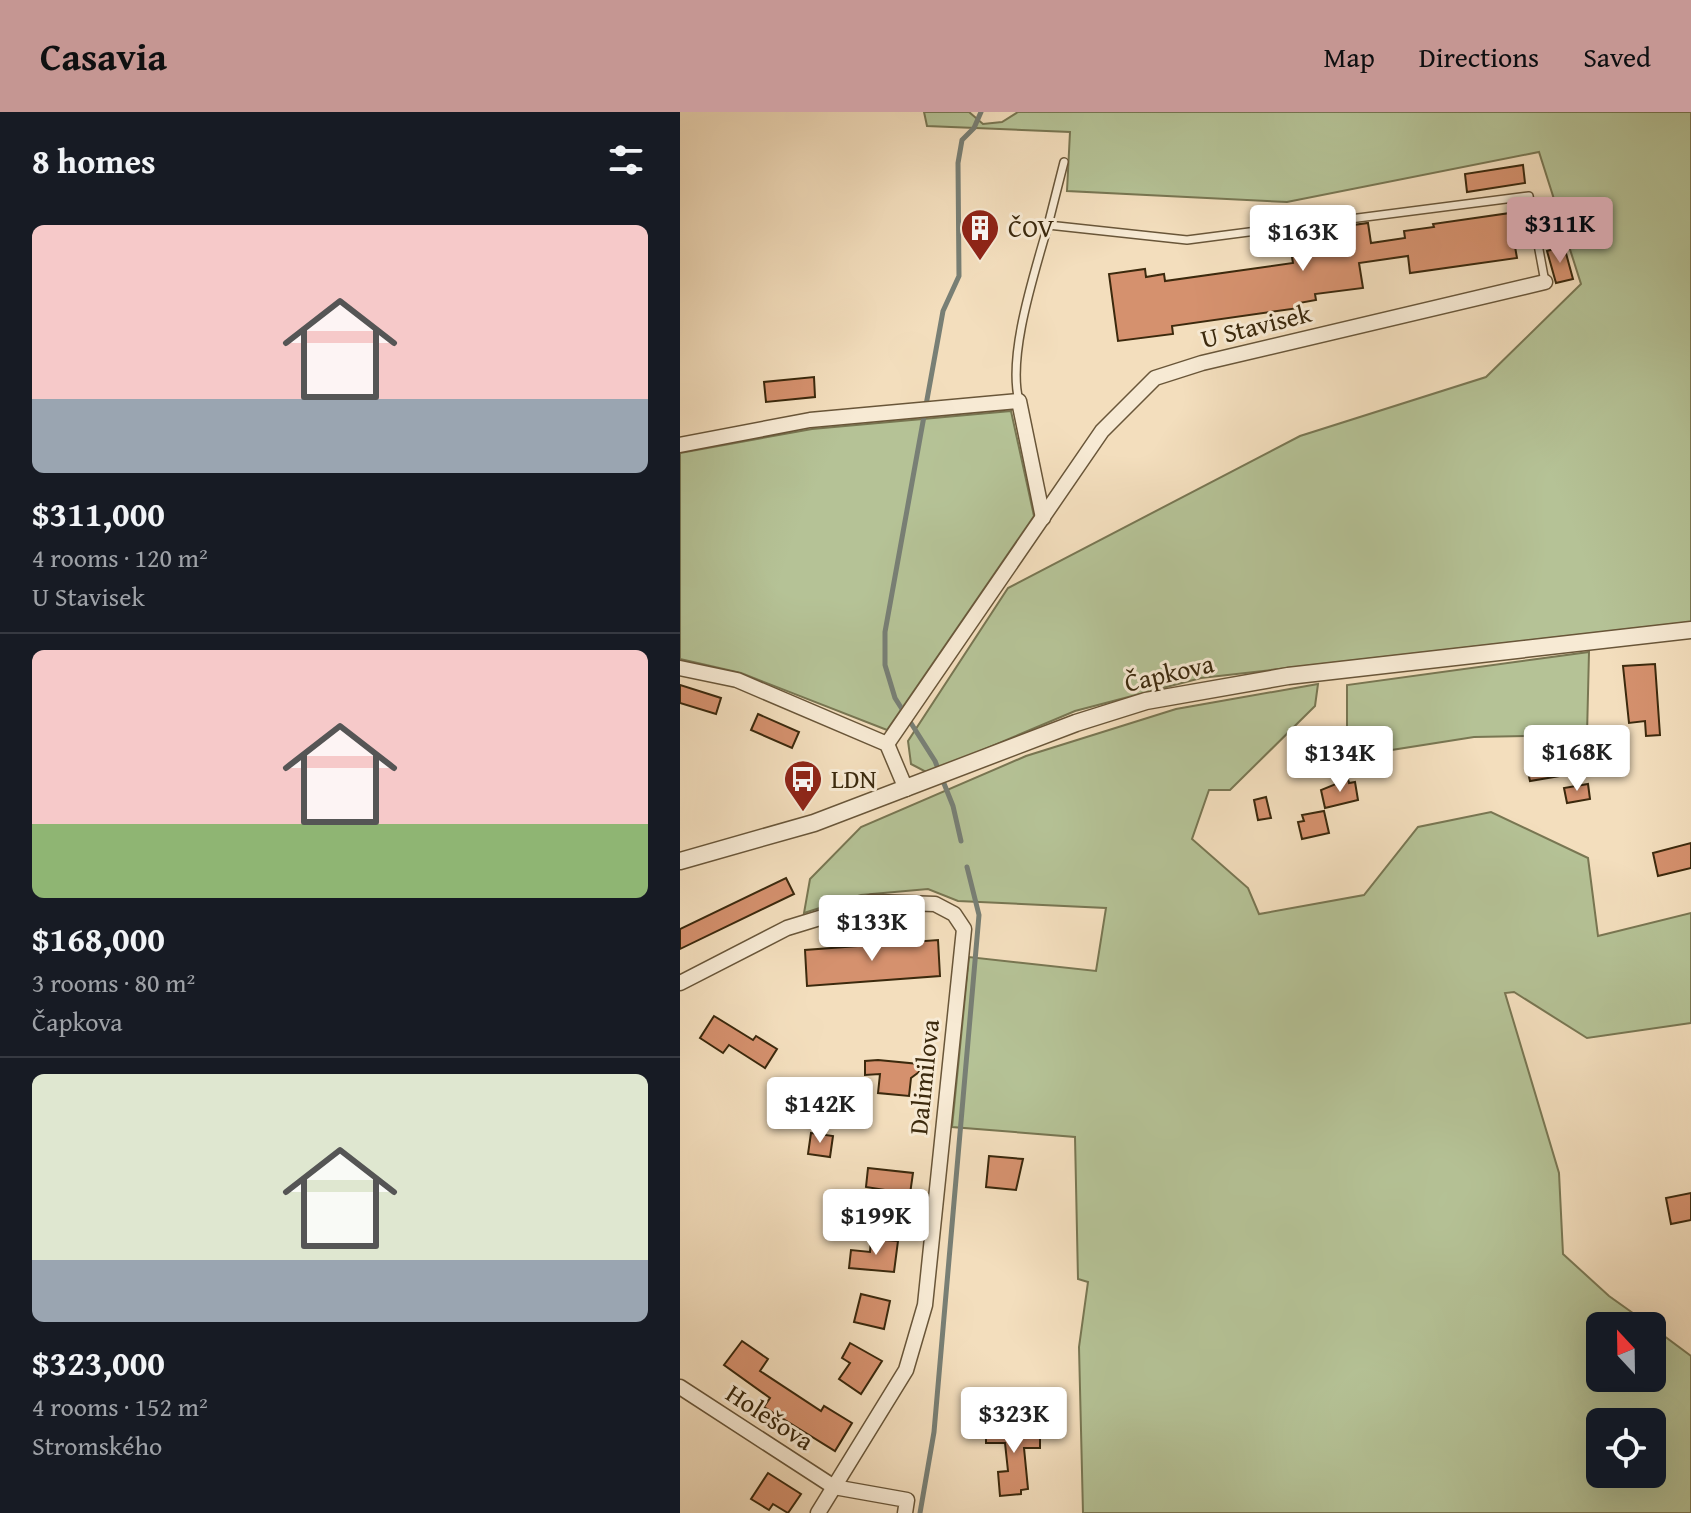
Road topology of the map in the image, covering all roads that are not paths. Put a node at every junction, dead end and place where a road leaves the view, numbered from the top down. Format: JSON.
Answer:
{"nodes":[{"id":1,"x":1064,"y":162,"type":"dead end"},
{"id":2,"x":1048,"y":225,"type":"junction"},
{"id":3,"x":1545,"y":282,"type":"joint"},
{"id":4,"x":1019,"y":401,"type":"junction"},
{"id":5,"x":680,"y":445,"type":"edge"},
{"id":6,"x":1043,"y":518,"type":"junction"},
{"id":7,"x":1691,"y":630,"type":"edge"},
{"id":8,"x":680,"y":668,"type":"edge"},
{"id":9,"x":887,"y":744,"type":"junction"},
{"id":10,"x":906,"y":789,"type":"junction"},
{"id":11,"x":680,"y":861,"type":"edge"},
{"id":12,"x":680,"y":983,"type":"edge"},
{"id":13,"x":680,"y":1387,"type":"edge"},
{"id":14,"x":834,"y":1487,"type":"junction"},
{"id":15,"x":818,"y":1513,"type":"edge"},
{"id":16,"x":905,"y":1513,"type":"edge"}],
"edges":[{"from":1,"to":2,"type":"lane"},
{"from":2,"to":3,"type":"lane"},
{"from":2,"to":4,"type":"lane"},
{"from":3,"to":6,"type":"street","name":"U Stavisek"},
{"from":4,"to":5,"type":"street"},
{"from":4,"to":6,"type":"street"},
{"from":6,"to":9,"type":"street","name":"U Stavisek"},
{"from":7,"to":10,"type":"street","name":"Čapkova"},
{"from":8,"to":9,"type":"street"},
{"from":9,"to":10,"type":"street"},
{"from":10,"to":11,"type":"street","name":"Čapkova"},
{"from":12,"to":14,"type":"street","name":"Dalimilova"},
{"from":13,"to":14,"type":"street","name":"Holešova"},
{"from":14,"to":15,"type":"street","name":"Dalimilova"},
{"from":14,"to":16,"type":"street"}]}
